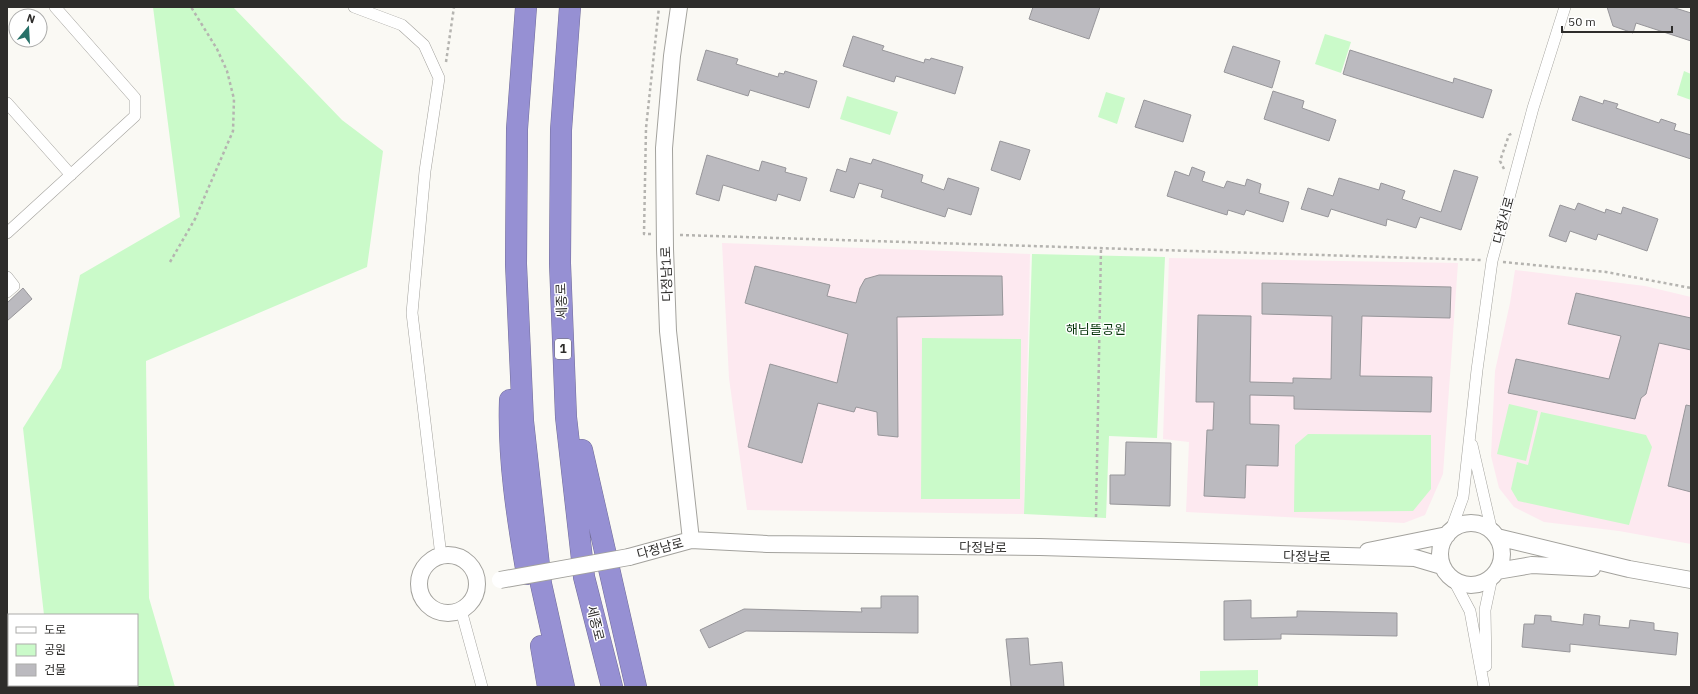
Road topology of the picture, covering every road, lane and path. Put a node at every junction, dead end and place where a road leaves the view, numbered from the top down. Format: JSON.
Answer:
{"nodes":[{"id":1,"x":55,"y":7,"type":"edge"},
{"id":2,"x":191,"y":7,"type":"edge"},
{"id":3,"x":354,"y":7,"type":"edge"},
{"id":4,"x":454,"y":7,"type":"edge"},
{"id":5,"x":526,"y":7,"type":"edge"},
{"id":6,"x":570,"y":7,"type":"edge"},
{"id":7,"x":659,"y":7,"type":"edge"},
{"id":8,"x":679,"y":7,"type":"edge"},
{"id":9,"x":1565,"y":7,"type":"edge"},
{"id":10,"x":439,"y":78,"type":"junction"},
{"id":11,"x":7,"y":103,"type":"edge"},
{"id":12,"x":71,"y":175,"type":"junction"},
{"id":13,"x":7,"y":233,"type":"edge"},
{"id":14,"x":644,"y":234,"type":"dead end"},
{"id":15,"x":677,"y":235,"type":"dead end"},
{"id":16,"x":1101,"y":248,"type":"junction"},
{"id":17,"x":1492,"y":261,"type":"junction"},
{"id":18,"x":170,"y":262,"type":"dead end"},
{"id":19,"x":516,"y":264,"type":"junction"},
{"id":20,"x":7,"y":277,"type":"edge"},
{"id":21,"x":1691,"y":288,"type":"edge"},
{"id":22,"x":7,"y":292,"type":"edge"},
{"id":23,"x":563,"y":338,"type":"junction"},
{"id":24,"x":1471,"y":439,"type":"junction"},
{"id":25,"x":1096,"y":517,"type":"dead end"},
{"id":26,"x":1449,"y":532,"type":"junction"},
{"id":27,"x":1494,"y":535,"type":"junction"},
{"id":28,"x":691,"y":540,"type":"junction"},
{"id":29,"x":441,"y":556,"type":"junction"},
{"id":30,"x":1339,"y":556,"type":"junction"},
{"id":31,"x":1442,"y":566,"type":"junction"},
{"id":32,"x":1629,"y":569,"type":"junction"},
{"id":33,"x":1494,"y":574,"type":"junction"},
{"id":34,"x":1453,"y":580,"type":"junction"},
{"id":35,"x":1691,"y":580,"type":"edge"},
{"id":36,"x":476,"y":581,"type":"junction"},
{"id":37,"x":461,"y":610,"type":"junction"},
{"id":38,"x":482,"y":687,"type":"edge"},
{"id":39,"x":548,"y":687,"type":"edge"},
{"id":40,"x":564,"y":687,"type":"edge"},
{"id":41,"x":612,"y":687,"type":"edge"},
{"id":42,"x":636,"y":687,"type":"edge"},
{"id":43,"x":1485,"y":687,"type":"edge"}],
"edges":[{"from":1,"to":12,"type":"street"},
{"from":2,"to":18,"type":"path"},
{"from":3,"to":10,"type":"street"},
{"from":4,"to":10,"type":"path"},
{"from":5,"to":19,"type":"highway"},
{"from":6,"to":23,"type":"highway","name":"세종로","number":"1"},
{"from":7,"to":14,"type":"path"},
{"from":8,"to":28,"type":"street","name":"다정남1로"},
{"from":9,"to":17,"type":"street","name":"다정서로"},
{"from":10,"to":29,"type":"street"},
{"from":11,"to":12,"type":"street"},
{"from":12,"to":13,"type":"street"},
{"from":15,"to":16,"type":"path"},
{"from":16,"to":17,"type":"path"},
{"from":16,"to":25,"type":"path"},
{"from":17,"to":21,"type":"path"},
{"from":17,"to":24,"type":"street","name":"다정서로"},
{"from":19,"to":39,"type":"highway"},
{"from":19,"to":40,"type":"highway"},
{"from":20,"to":22,"type":"street"},
{"from":23,"to":41,"type":"highway","name":"세종로","number":"1"},
{"from":23,"to":42,"type":"highway"},
{"from":24,"to":26,"type":"street"},
{"from":24,"to":27,"type":"street"},
{"from":26,"to":27,"type":"street"},
{"from":26,"to":30,"type":"street"},
{"from":26,"to":31,"type":"street"},
{"from":27,"to":32,"type":"street"},
{"from":27,"to":33,"type":"street"},
{"from":28,"to":30,"type":"street","name":"다정남로"},
{"from":28,"to":36,"type":"street","name":"다정남로","bridge":true},
{"from":29,"to":36,"type":"street"},
{"from":29,"to":37,"type":"street"},
{"from":30,"to":31,"type":"street"},
{"from":31,"to":34,"type":"street"},
{"from":32,"to":33,"type":"street"},
{"from":32,"to":35,"type":"street"},
{"from":33,"to":34,"type":"street"},
{"from":33,"to":43,"type":"street"},
{"from":34,"to":43,"type":"street"},
{"from":36,"to":37,"type":"street"},
{"from":37,"to":38,"type":"street"}]}
